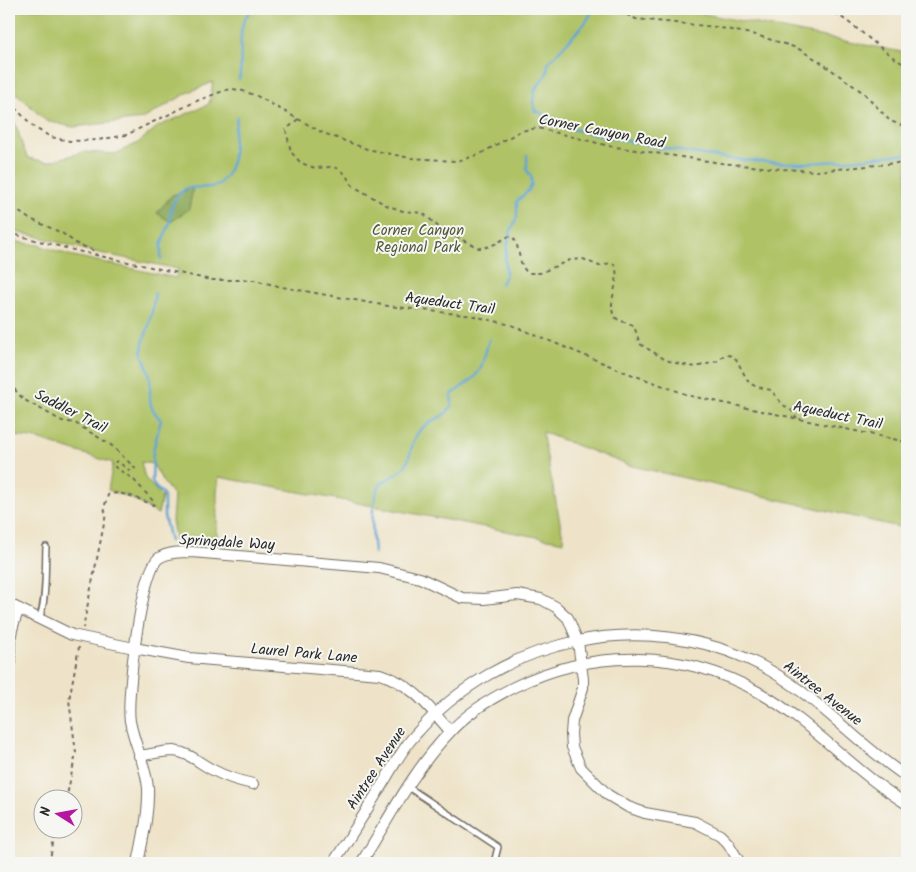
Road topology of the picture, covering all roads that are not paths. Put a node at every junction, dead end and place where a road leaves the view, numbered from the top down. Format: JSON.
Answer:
{"nodes":[{"id":1,"x":46,"y":547,"type":"dead end"},
{"id":2,"x":9,"y":604,"type":"edge"},
{"id":3,"x":19,"y":609,"type":"junction"},
{"id":4,"x":37,"y":619,"type":"junction"},
{"id":5,"x":578,"y":642,"type":"junction"},
{"id":6,"x":134,"y":648,"type":"junction"},
{"id":7,"x":11,"y":662,"type":"dead end"},
{"id":8,"x":581,"y":664,"type":"junction"},
{"id":9,"x":436,"y":714,"type":"junction"},
{"id":10,"x":450,"y":731,"type":"junction"},
{"id":11,"x":140,"y":756,"type":"junction"},
{"id":12,"x":907,"y":777,"type":"edge"},
{"id":13,"x":253,"y":784,"type":"dead end"},
{"id":14,"x":408,"y":787,"type":"junction"},
{"id":15,"x":907,"y":804,"type":"edge"},
{"id":16,"x":138,"y":863,"type":"edge"},
{"id":17,"x":333,"y":863,"type":"edge"},
{"id":18,"x":361,"y":863,"type":"edge"},
{"id":19,"x":494,"y":863,"type":"edge"},
{"id":20,"x":740,"y":863,"type":"edge"}],
"edges":[{"from":1,"to":4,"type":"lane"},
{"from":2,"to":3,"type":"street","name":"Laurel Park Lane"},
{"from":3,"to":4,"type":"street","name":"Laurel Park Lane"},
{"from":3,"to":7,"type":"street"},
{"from":4,"to":6,"type":"street","name":"Laurel Park Lane"},
{"from":5,"to":6,"type":"street","name":"Springdale Way"},
{"from":5,"to":8,"type":"street","name":"Springdale Way"},
{"from":5,"to":9,"type":"street","name":"Aintree Avenue"},
{"from":5,"to":12,"type":"street","name":"Aintree Avenue"},
{"from":6,"to":9,"type":"street","name":"Laurel Park Lane"},
{"from":6,"to":11,"type":"street","name":"Springdale Way"},
{"from":8,"to":10,"type":"street"},
{"from":8,"to":15,"type":"street"},
{"from":8,"to":20,"type":"street","name":"Springdale Way"},
{"from":9,"to":10,"type":"street","name":"Laurel Park Lane"},
{"from":9,"to":17,"type":"street","name":"Aintree Avenue"},
{"from":10,"to":14,"type":"street"},
{"from":11,"to":13,"type":"street"},
{"from":11,"to":16,"type":"street","name":"Springdale Way"},
{"from":14,"to":18,"type":"street"},
{"from":14,"to":19,"type":"lane"}]}
